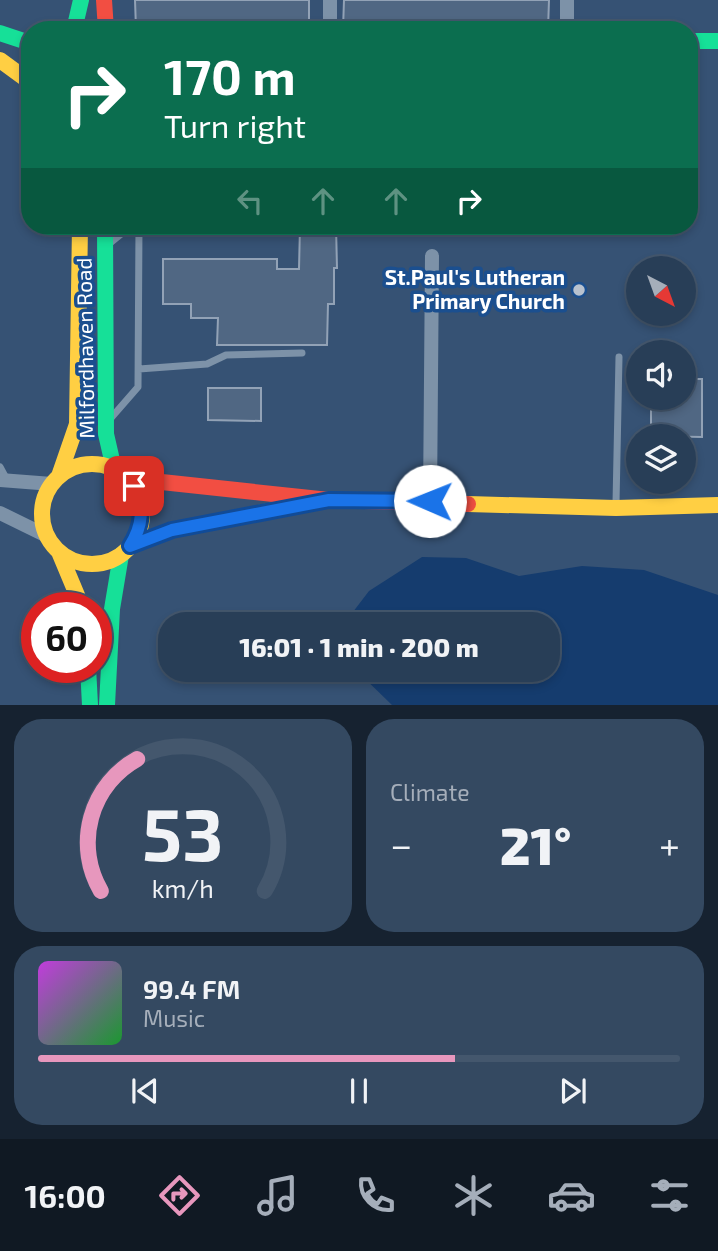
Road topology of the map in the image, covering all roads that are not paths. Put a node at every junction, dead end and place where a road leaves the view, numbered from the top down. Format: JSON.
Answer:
{"nodes":[{"id":1,"x":81,"y":0,"type":"edge"},
{"id":2,"x":104,"y":0,"type":"edge"},
{"id":3,"x":330,"y":0,"type":"edge"},
{"id":4,"x":567,"y":0,"type":"edge"},
{"id":5,"x":76,"y":21,"type":"edge"},
{"id":6,"x":105,"y":21,"type":"edge"},
{"id":7,"x":330,"y":21,"type":"edge"},
{"id":8,"x":567,"y":21,"type":"edge"},
{"id":9,"x":0,"y":33,"type":"edge"},
{"id":10,"x":21,"y":40,"type":"edge"},
{"id":11,"x":698,"y":41,"type":"edge"},
{"id":12,"x":718,"y":41,"type":"edge"},
{"id":13,"x":0,"y":60,"type":"edge"},
{"id":14,"x":21,"y":75,"type":"edge"},
{"id":15,"x":80,"y":235,"type":"edge"},
{"id":16,"x":105,"y":235,"type":"edge"},
{"id":17,"x":120,"y":235,"type":"edge"},
{"id":18,"x":139,"y":235,"type":"edge"},
{"id":19,"x":105,"y":247,"type":"junction"},
{"id":20,"x":432,"y":257,"type":"dead end"},
{"id":21,"x":302,"y":353,"type":"dead end"},
{"id":22,"x":619,"y":357,"type":"dead end"},
{"id":23,"x":139,"y":369,"type":"junction"},
{"id":24,"x":106,"y":424,"type":"junction"},
{"id":25,"x":0,"y":467,"type":"edge"},
{"id":26,"x":119,"y":472,"type":"junction"},
{"id":27,"x":4,"y":480,"type":"edge"},
{"id":28,"x":56,"y":480,"type":"junction"},
{"id":29,"x":329,"y":500,"type":"junction"},
{"id":30,"x":430,"y":501,"type":"junction"},
{"id":31,"x":718,"y":505,"type":"edge"},
{"id":32,"x":616,"y":508,"type":"junction"},
{"id":33,"x":0,"y":513,"type":"edge"},
{"id":34,"x":47,"y":536,"type":"junction"},
{"id":35,"x":126,"y":551,"type":"junction"},
{"id":36,"x":59,"y":552,"type":"junction"},
{"id":37,"x":76,"y":592,"type":"edge"},
{"id":38,"x":89,"y":683,"type":"edge"},
{"id":39,"x":90,"y":705,"type":"edge"},
{"id":40,"x":107,"y":705,"type":"edge"}],
"edges":[{"from":1,"to":5,"type":"main road"},
{"from":2,"to":6,"type":"main road"},
{"from":3,"to":7,"type":"street"},
{"from":4,"to":8,"type":"street"},
{"from":9,"to":10,"type":"main road"},
{"from":11,"to":12,"type":"main road"},
{"from":13,"to":14,"type":"main road"},
{"from":15,"to":28,"type":"main road","name":"Milfordhaven Road"},
{"from":16,"to":19,"type":"main road","name":"Milfordhaven Road"},
{"from":17,"to":19,"type":"lane"},
{"from":18,"to":23,"type":"lane"},
{"from":19,"to":24,"type":"main road","name":"Milfordhaven Road"},
{"from":20,"to":30,"type":"street"},
{"from":21,"to":23,"type":"lane"},
{"from":22,"to":32,"type":"lane"},
{"from":23,"to":24,"type":"lane"},
{"from":24,"to":26,"type":"main road","name":"Milfordhaven Road"},
{"from":25,"to":27,"type":"lane"},
{"from":26,"to":28,"type":"main road"},
{"from":26,"to":29,"type":"main road"},
{"from":26,"to":35,"type":"main road"},
{"from":27,"to":28,"type":"street"},
{"from":28,"to":34,"type":"main road"},
{"from":29,"to":30,"type":"main road"},
{"from":29,"to":35,"type":"main road"},
{"from":30,"to":32,"type":"main road"},
{"from":31,"to":32,"type":"main road"},
{"from":33,"to":34,"type":"street"},
{"from":34,"to":36,"type":"main road"},
{"from":35,"to":36,"type":"main road"},
{"from":35,"to":40,"type":"main road"},
{"from":36,"to":37,"type":"main road"},
{"from":38,"to":39,"type":"main road"}]}
